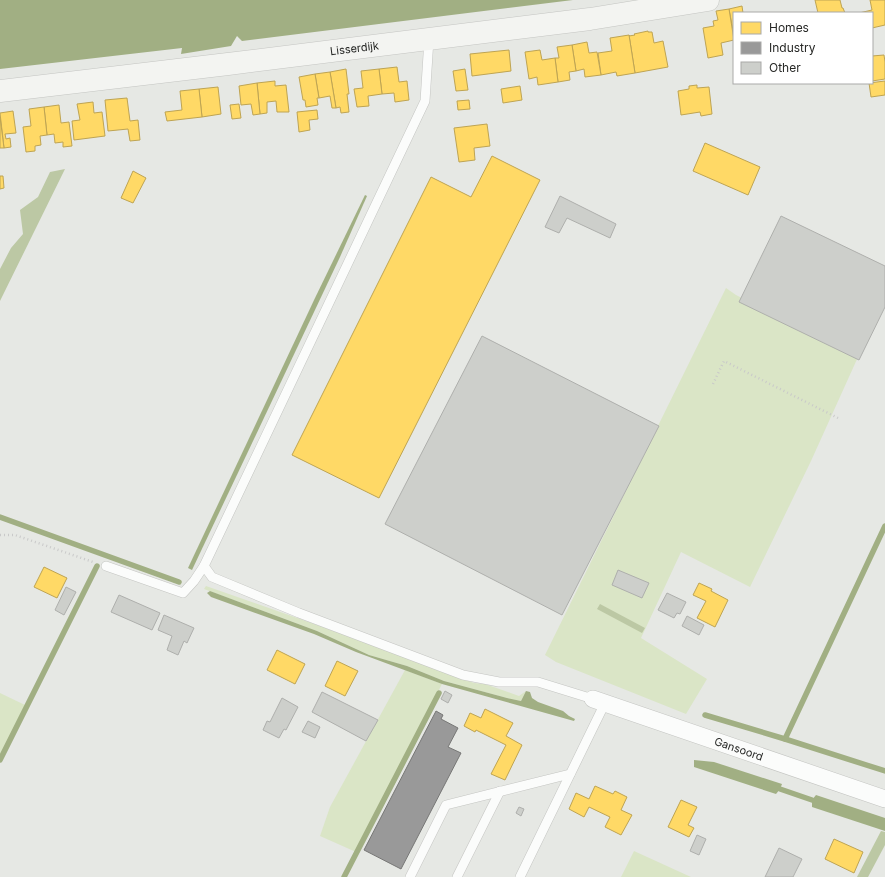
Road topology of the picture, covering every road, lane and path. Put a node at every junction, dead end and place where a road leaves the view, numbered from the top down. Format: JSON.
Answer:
{"nodes":[{"id":1,"x":708,"y":0,"type":"edge"},
{"id":2,"x":429,"y":39,"type":"junction"},
{"id":3,"x":0,"y":91,"type":"edge"},
{"id":4,"x":713,"y":384,"type":"dead end"},
{"id":5,"x":838,"y":418,"type":"dead end"},
{"id":6,"x":0,"y":535,"type":"edge"},
{"id":7,"x":106,"y":566,"type":"joint"},
{"id":8,"x":204,"y":566,"type":"junction"},
{"id":9,"x":599,"y":701,"type":"junction"},
{"id":10,"x":570,"y":774,"type":"junction"},
{"id":11,"x":500,"y":791,"type":"junction"},
{"id":12,"x":885,"y":799,"type":"edge"},
{"id":13,"x":410,"y":877,"type":"edge"},
{"id":14,"x":457,"y":877,"type":"edge"},
{"id":15,"x":520,"y":877,"type":"edge"}],
"edges":[{"from":1,"to":2,"type":"street","name":"Lisserdijk"},
{"from":2,"to":3,"type":"street","name":"Lisserdijk"},
{"from":2,"to":8,"type":"lane"},
{"from":4,"to":5,"type":"path"},
{"from":6,"to":7,"type":"path"},
{"from":7,"to":8,"type":"lane"},
{"from":8,"to":9,"type":"lane"},
{"from":9,"to":10,"type":"lane"},
{"from":9,"to":12,"type":"street","name":"Gansoord"},
{"from":10,"to":11,"type":"lane"},
{"from":10,"to":15,"type":"lane"},
{"from":11,"to":13,"type":"lane"},
{"from":11,"to":14,"type":"lane"}]}
